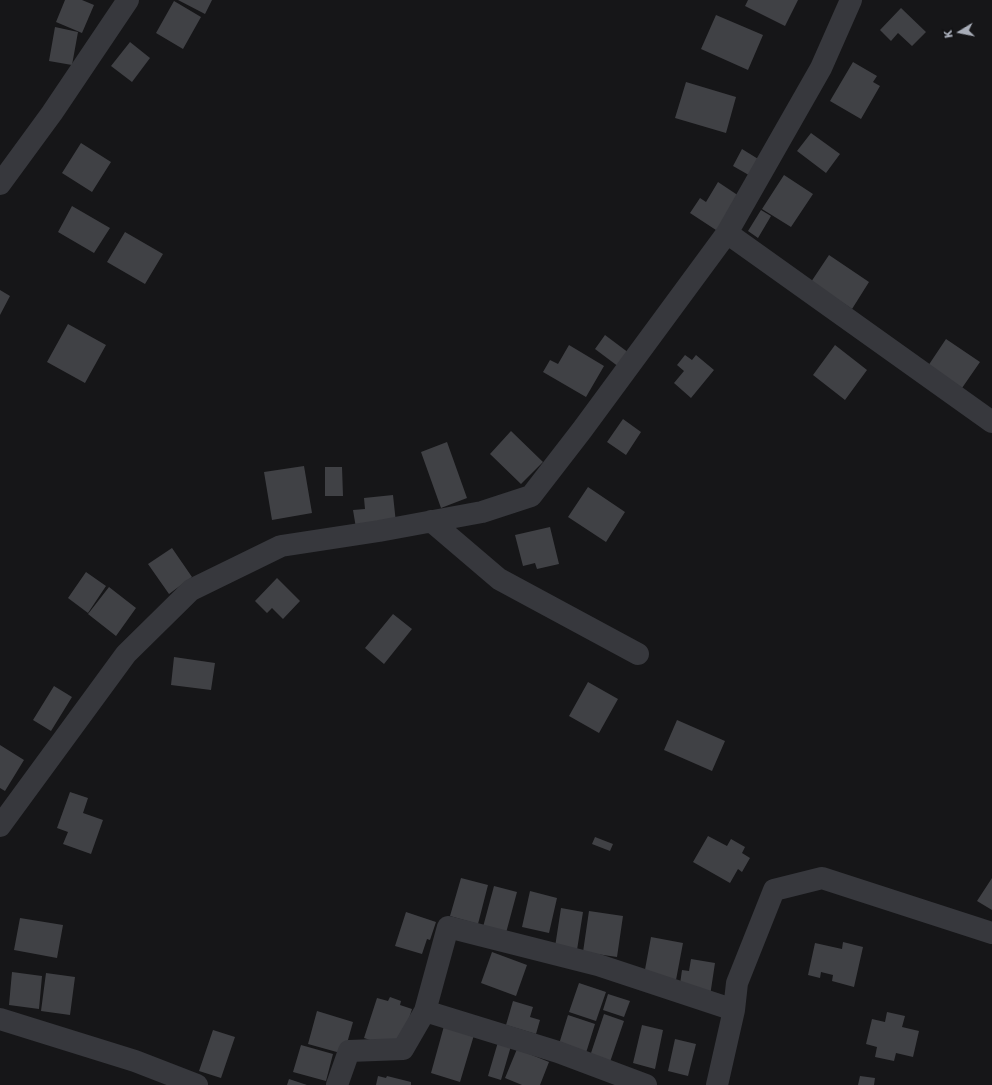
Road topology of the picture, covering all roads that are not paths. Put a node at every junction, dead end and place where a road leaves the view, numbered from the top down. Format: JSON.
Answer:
{"nodes":[{"id":1,"x":128,"y":0,"type":"edge"},
{"id":2,"x":851,"y":0,"type":"edge"},
{"id":3,"x":0,"y":184,"type":"edge"},
{"id":4,"x":727,"y":233,"type":"junction"},
{"id":5,"x":992,"y":422,"type":"edge"},
{"id":6,"x":431,"y":521,"type":"junction"},
{"id":7,"x":638,"y":654,"type":"dead end"},
{"id":8,"x":0,"y":826,"type":"edge"},
{"id":9,"x":992,"y":933,"type":"edge"},
{"id":10,"x":734,"y":1010,"type":"junction"},
{"id":11,"x":425,"y":1011,"type":"junction"},
{"id":12,"x":0,"y":1019,"type":"edge"},
{"id":13,"x":198,"y":1085,"type":"edge"},
{"id":14,"x":337,"y":1085,"type":"edge"},
{"id":15,"x":646,"y":1085,"type":"edge"},
{"id":16,"x":717,"y":1085,"type":"edge"}],
"edges":[{"from":1,"to":3,"type":"street"},
{"from":2,"to":4,"type":"street"},
{"from":4,"to":5,"type":"street"},
{"from":4,"to":6,"type":"street"},
{"from":6,"to":7,"type":"street"},
{"from":6,"to":8,"type":"street"},
{"from":9,"to":10,"type":"street"},
{"from":10,"to":11,"type":"street"},
{"from":10,"to":16,"type":"street"},
{"from":11,"to":14,"type":"street"},
{"from":11,"to":15,"type":"street"},
{"from":12,"to":13,"type":"street"}]}
